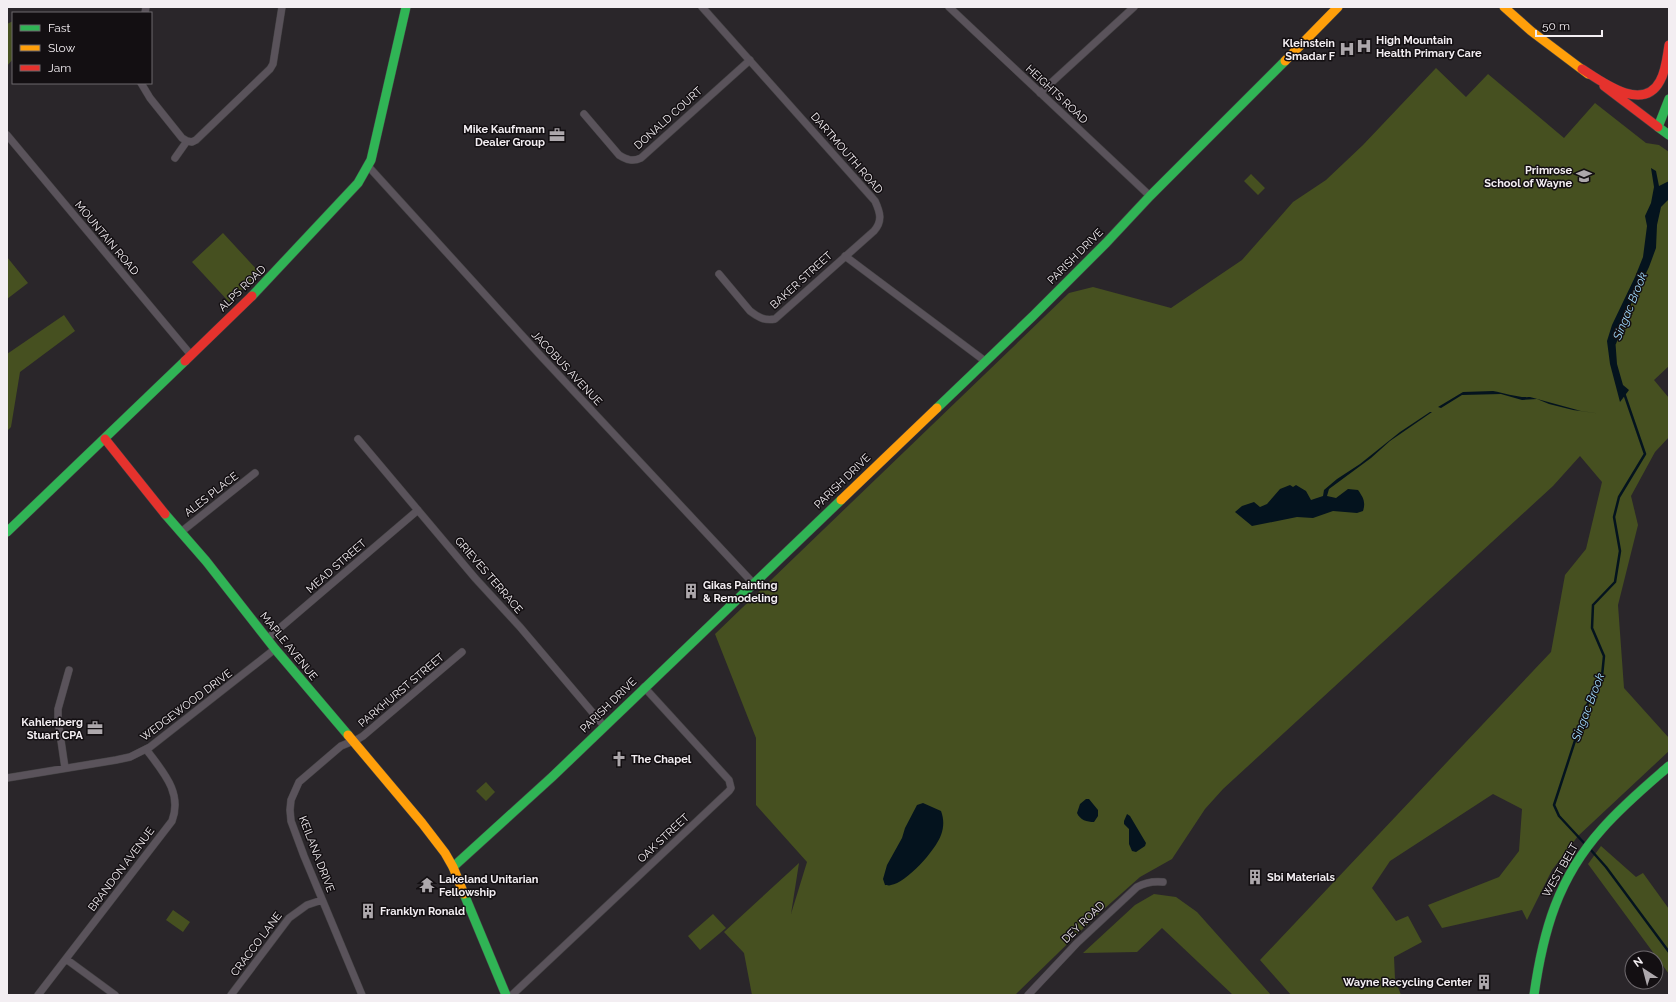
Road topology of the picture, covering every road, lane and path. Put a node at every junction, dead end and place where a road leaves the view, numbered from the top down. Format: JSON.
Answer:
{"nodes":[{"id":1,"x":282,"y":7,"type":"edge"},
{"id":2,"x":702,"y":7,"type":"edge"},
{"id":3,"x":949,"y":7,"type":"edge"},
{"id":4,"x":1134,"y":7,"type":"edge"},
{"id":5,"x":1338,"y":7,"type":"edge"},
{"id":6,"x":1504,"y":7,"type":"edge"},
{"id":7,"x":405,"y":8,"type":"edge"},
{"id":8,"x":1669,"y":45,"type":"edge"},
{"id":9,"x":750,"y":60,"type":"junction"},
{"id":10,"x":1582,"y":69,"type":"junction"},
{"id":11,"x":143,"y":84,"type":"edge"},
{"id":12,"x":1040,"y":93,"type":"junction"},
{"id":13,"x":1669,"y":99,"type":"edge"},
{"id":14,"x":584,"y":114,"type":"dead end"},
{"id":15,"x":1658,"y":127,"type":"junction"},
{"id":16,"x":7,"y":135,"type":"edge"},
{"id":17,"x":1669,"y":135,"type":"edge"},
{"id":18,"x":187,"y":141,"type":"junction"},
{"id":19,"x":175,"y":158,"type":"dead end"},
{"id":20,"x":368,"y":166,"type":"junction"},
{"id":21,"x":1150,"y":196,"type":"junction"},
{"id":22,"x":845,"y":256,"type":"junction"},
{"id":23,"x":719,"y":274,"type":"dead end"},
{"id":24,"x":191,"y":355,"type":"junction"},
{"id":25,"x":985,"y":361,"type":"junction"},
{"id":26,"x":105,"y":439,"type":"junction"},
{"id":27,"x":358,"y":439,"type":"dead end"},
{"id":28,"x":255,"y":473,"type":"dead end"},
{"id":29,"x":418,"y":510,"type":"junction"},
{"id":30,"x":7,"y":532,"type":"edge"},
{"id":31,"x":181,"y":532,"type":"junction"},
{"id":32,"x":753,"y":583,"type":"junction"},
{"id":33,"x":268,"y":639,"type":"junction"},
{"id":34,"x":275,"y":649,"type":"junction"},
{"id":35,"x":462,"y":652,"type":"dead end"},
{"id":36,"x":69,"y":670,"type":"dead end"},
{"id":37,"x":644,"y":687,"type":"junction"},
{"id":38,"x":604,"y":726,"type":"junction"},
{"id":39,"x":352,"y":741,"type":"junction"},
{"id":40,"x":146,"y":749,"type":"junction"},
{"id":41,"x":1669,"y":766,"type":"edge"},
{"id":42,"x":65,"y":768,"type":"junction"},
{"id":43,"x":7,"y":778,"type":"edge"},
{"id":44,"x":453,"y":867,"type":"junction"},
{"id":45,"x":1163,"y":882,"type":"dead end"},
{"id":46,"x":322,"y":900,"type":"junction"},
{"id":47,"x":66,"y":959,"type":"junction"},
{"id":48,"x":38,"y":995,"type":"edge"},
{"id":49,"x":115,"y":995,"type":"edge"},
{"id":50,"x":231,"y":995,"type":"edge"},
{"id":51,"x":362,"y":995,"type":"edge"},
{"id":52,"x":506,"y":995,"type":"edge"},
{"id":53,"x":512,"y":995,"type":"edge"},
{"id":54,"x":1028,"y":995,"type":"edge"},
{"id":55,"x":1534,"y":995,"type":"edge"}],
"edges":[{"from":1,"to":18,"type":"street"},
{"from":2,"to":9,"type":"street","name":"DARTMOUTH ROAD"},
{"from":3,"to":12,"type":"street","name":"HEIGHTS ROAD"},
{"from":4,"to":12,"type":"street"},
{"from":5,"to":21,"type":"street","name":"PARISH DRIVE"},
{"from":6,"to":10,"type":"street"},
{"from":7,"to":20,"type":"street","name":"ALPS ROAD"},
{"from":8,"to":10,"type":"street"},
{"from":9,"to":14,"type":"street","name":"DONALD COURT"},
{"from":9,"to":22,"type":"street","name":"DARTMOUTH ROAD"},
{"from":10,"to":15,"type":"street"},
{"from":11,"to":18,"type":"street"},
{"from":12,"to":21,"type":"street","name":"HEIGHTS ROAD"},
{"from":13,"to":15,"type":"street"},
{"from":15,"to":17,"type":"street"},
{"from":16,"to":24,"type":"street","name":"MOUNTAIN ROAD"},
{"from":18,"to":19,"type":"street"},
{"from":20,"to":24,"type":"street","name":"ALPS ROAD"},
{"from":20,"to":32,"type":"street","name":"JACOBUS AVENUE"},
{"from":21,"to":25,"type":"street","name":"PARISH DRIVE"},
{"from":22,"to":23,"type":"street","name":"BAKER STREET"},
{"from":22,"to":25,"type":"street"},
{"from":24,"to":26,"type":"street","name":"ALPS ROAD"},
{"from":25,"to":32,"type":"street","name":"PARISH DRIVE"},
{"from":26,"to":30,"type":"street","name":"ALPS ROAD"},
{"from":26,"to":31,"type":"street","name":"MAPLE AVENUE"},
{"from":27,"to":29,"type":"street","name":"GRIEVES TERRACE"},
{"from":28,"to":31,"type":"street","name":"ALES PLACE"},
{"from":29,"to":33,"type":"street","name":"MEAD STREET"},
{"from":29,"to":38,"type":"street","name":"GRIEVES TERRACE"},
{"from":31,"to":33,"type":"street","name":"MAPLE AVENUE"},
{"from":32,"to":37,"type":"street","name":"PARISH DRIVE"},
{"from":33,"to":34,"type":"street","name":"MAPLE AVENUE"},
{"from":34,"to":39,"type":"street","name":"MAPLE AVENUE"},
{"from":34,"to":40,"type":"street","name":"WEDGEWOOD DRIVE"},
{"from":35,"to":39,"type":"street","name":"PARKHURST STREET"},
{"from":36,"to":42,"type":"street"},
{"from":37,"to":38,"type":"street","name":"PARISH DRIVE"},
{"from":37,"to":53,"type":"street","name":"OAK STREET"},
{"from":38,"to":44,"type":"street","name":"PARISH DRIVE"},
{"from":39,"to":44,"type":"street","name":"MAPLE AVENUE"},
{"from":39,"to":46,"type":"street","name":"KEILANA DRIVE"},
{"from":40,"to":42,"type":"street","name":"WEDGEWOOD DRIVE"},
{"from":40,"to":47,"type":"street","name":"BRANDON AVENUE"},
{"from":41,"to":55,"type":"street","name":"WEST BELT"},
{"from":42,"to":43,"type":"street","name":"WEDGEWOOD DRIVE"},
{"from":44,"to":52,"type":"street"},
{"from":45,"to":54,"type":"street","name":"DEY ROAD"},
{"from":46,"to":50,"type":"street","name":"CRACCO LANE"},
{"from":46,"to":51,"type":"street","name":"KEILANA DRIVE"},
{"from":47,"to":48,"type":"street","name":"BRANDON AVENUE"},
{"from":47,"to":49,"type":"street"}]}
